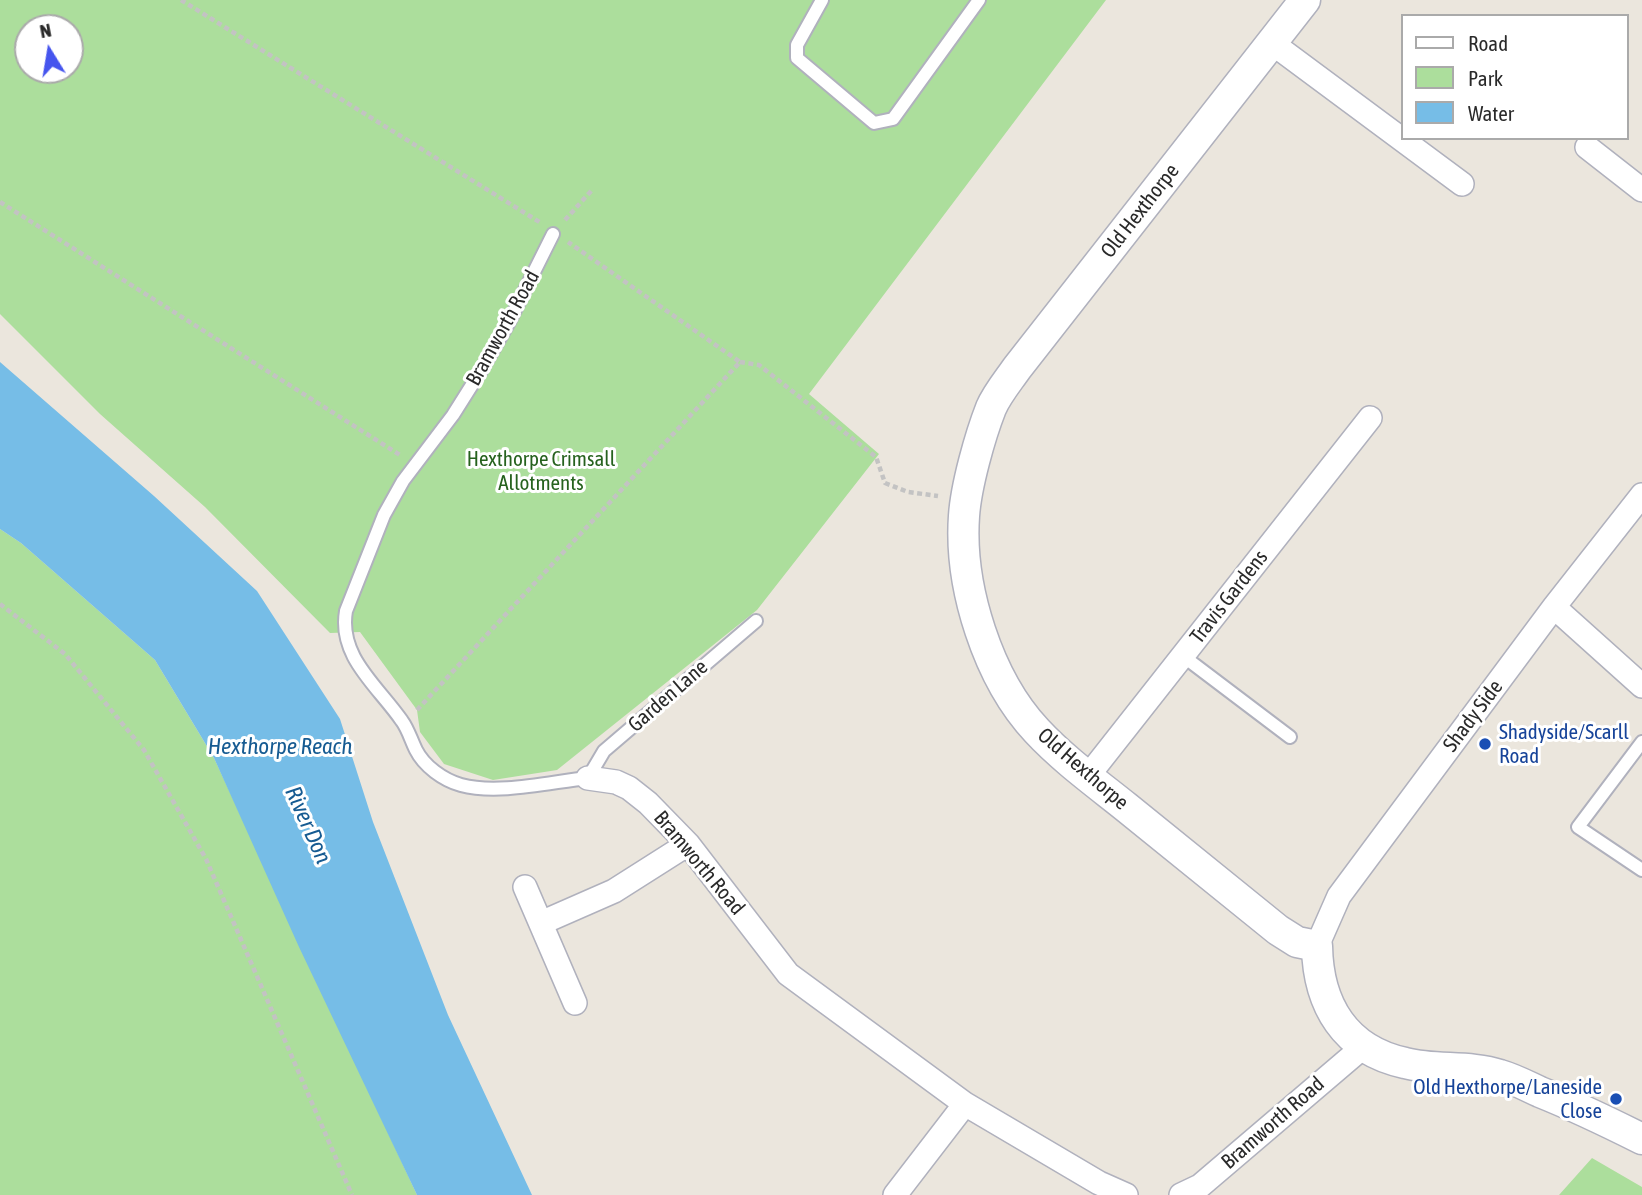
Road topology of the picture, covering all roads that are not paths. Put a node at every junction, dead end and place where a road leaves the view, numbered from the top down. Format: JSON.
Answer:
{"nodes":[{"id":1,"x":822,"y":0,"type":"edge"},
{"id":2,"x":979,"y":0,"type":"edge"},
{"id":3,"x":1305,"y":0,"type":"edge"},
{"id":4,"x":1272,"y":43,"type":"junction"},
{"id":5,"x":1400,"y":138,"type":"edge"},
{"id":6,"x":1403,"y":140,"type":"edge"},
{"id":7,"x":1587,"y":147,"type":"dead end"},
{"id":8,"x":1462,"y":184,"type":"dead end"},
{"id":9,"x":1642,"y":190,"type":"edge"},
{"id":10,"x":553,"y":234,"type":"road end"},
{"id":11,"x":1370,"y":418,"type":"dead end"},
{"id":12,"x":1642,"y":495,"type":"edge"},
{"id":13,"x":1554,"y":607,"type":"junction"},
{"id":14,"x":756,"y":621,"type":"dead end"},
{"id":15,"x":1183,"y":656,"type":"junction"},
{"id":16,"x":1642,"y":686,"type":"edge"},
{"id":17,"x":1290,"y":737,"type":"dead end"},
{"id":18,"x":1642,"y":742,"type":"edge"},
{"id":19,"x":1088,"y":776,"type":"junction"},
{"id":20,"x":588,"y":778,"type":"junction"},
{"id":21,"x":688,"y":844,"type":"junction"},
{"id":22,"x":1642,"y":870,"type":"edge"},
{"id":23,"x":525,"y":887,"type":"dead end"},
{"id":24,"x":541,"y":923,"type":"junction"},
{"id":25,"x":1317,"y":946,"type":"junction"},
{"id":26,"x":575,"y":1003,"type":"dead end"},
{"id":27,"x":1363,"y":1047,"type":"junction"},
{"id":28,"x":965,"y":1104,"type":"junction"},
{"id":29,"x":1639,"y":1132,"type":"edge"},
{"id":30,"x":895,"y":1195,"type":"edge"},
{"id":31,"x":1126,"y":1195,"type":"edge"},
{"id":32,"x":1181,"y":1195,"type":"edge"}],
"edges":[{"from":1,"to":2,"type":"lane"},
{"from":3,"to":4,"type":"street","name":"Old Hexthorpe"},
{"from":4,"to":5,"type":"street"},
{"from":4,"to":19,"type":"street","name":"Old Hexthorpe"},
{"from":6,"to":8,"type":"street"},
{"from":7,"to":9,"type":"street"},
{"from":10,"to":20,"type":"lane","name":"Bramworth Road"},
{"from":11,"to":15,"type":"street","name":"Travis Gardens"},
{"from":12,"to":13,"type":"street","name":"Shady Side"},
{"from":13,"to":16,"type":"street"},
{"from":13,"to":25,"type":"street","name":"Shady Side"},
{"from":14,"to":20,"type":"lane","name":"Garden Lane"},
{"from":15,"to":17,"type":"lane"},
{"from":15,"to":19,"type":"street","name":"Travis Gardens"},
{"from":18,"to":22,"type":"lane"},
{"from":19,"to":25,"type":"street","name":"Old Hexthorpe"},
{"from":20,"to":21,"type":"street","name":"Bramworth Road"},
{"from":21,"to":24,"type":"street"},
{"from":21,"to":28,"type":"street","name":"Bramworth Road"},
{"from":23,"to":24,"type":"street"},
{"from":24,"to":26,"type":"street"},
{"from":25,"to":27,"type":"street"},
{"from":27,"to":29,"type":"street"},
{"from":27,"to":32,"type":"street","name":"Bramworth Road"},
{"from":28,"to":30,"type":"street"},
{"from":28,"to":31,"type":"street","name":"Bramworth Road"}]}
